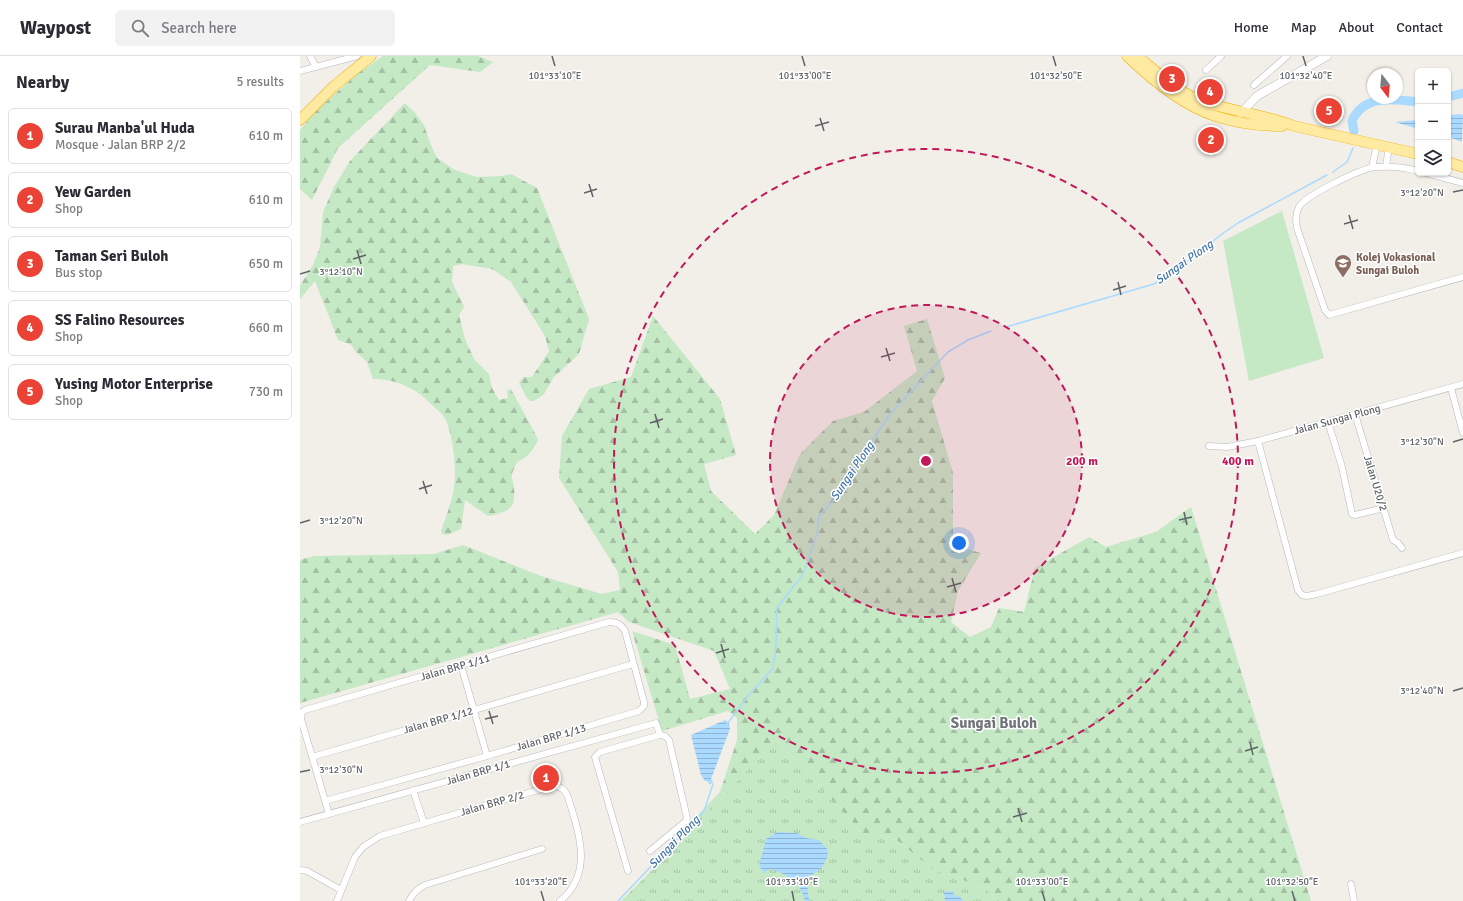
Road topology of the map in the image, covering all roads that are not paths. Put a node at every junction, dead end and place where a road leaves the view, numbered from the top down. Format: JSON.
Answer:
{"nodes":[{"id":1,"x":310,"y":56,"type":"edge"},
{"id":2,"x":356,"y":56,"type":"edge"},
{"id":3,"x":371,"y":56,"type":"edge"},
{"id":4,"x":1127,"y":56,"type":"edge"},
{"id":5,"x":1137,"y":56,"type":"edge"},
{"id":6,"x":1221,"y":56,"type":"edge"},
{"id":7,"x":1287,"y":56,"type":"edge"},
{"id":8,"x":1327,"y":56,"type":"edge"},
{"id":9,"x":1315,"y":59,"type":"edge"},
{"id":10,"x":316,"y":67,"type":"junction"},
{"id":11,"x":1206,"y":70,"type":"dead end"},
{"id":12,"x":300,"y":71,"type":"edge"},
{"id":13,"x":1254,"y":85,"type":"dead end"},
{"id":14,"x":1257,"y":96,"type":"junction"},
{"id":15,"x":1185,"y":102,"type":"junction"},
{"id":16,"x":1241,"y":113,"type":"junction"},
{"id":17,"x":1261,"y":117,"type":"junction"},
{"id":18,"x":300,"y":120,"type":"edge"},
{"id":19,"x":1270,"y":126,"type":"junction"},
{"id":20,"x":1294,"y":126,"type":"junction"},
{"id":21,"x":1377,"y":144,"type":"junction"},
{"id":22,"x":1389,"y":147,"type":"junction"},
{"id":23,"x":1415,"y":153,"type":"edge"},
{"id":24,"x":1451,"y":163,"type":"edge"},
{"id":25,"x":1386,"y":166,"type":"junction"},
{"id":26,"x":1463,"y":166,"type":"edge"},
{"id":27,"x":1372,"y":168,"type":"junction"},
{"id":28,"x":1415,"y":170,"type":"edge"},
{"id":29,"x":1436,"y":176,"type":"edge"},
{"id":30,"x":1463,"y":184,"type":"edge"},
{"id":31,"x":1463,"y":277,"type":"edge"},
{"id":32,"x":1463,"y":384,"type":"edge"},
{"id":33,"x":1451,"y":388,"type":"junction"},
{"id":34,"x":1355,"y":414,"type":"junction"},
{"id":35,"x":1328,"y":422,"type":"junction"},
{"id":36,"x":1463,"y":434,"type":"edge"},
{"id":37,"x":1258,"y":441,"type":"junction"},
{"id":38,"x":1209,"y":446,"type":"dead end"},
{"id":39,"x":1384,"y":508,"type":"junction"},
{"id":40,"x":1402,"y":548,"type":"dead end"},
{"id":41,"x":1463,"y":553,"type":"edge"},
{"id":42,"x":633,"y":664,"type":"junction"},
{"id":43,"x":461,"y":665,"type":"junction"},
{"id":44,"x":474,"y":710,"type":"junction"},
{"id":45,"x":639,"y":712,"type":"joint"},
{"id":46,"x":645,"y":726,"type":"junction"},
{"id":47,"x":660,"y":736,"type":"junction"},
{"id":48,"x":650,"y":738,"type":"junction"},
{"id":49,"x":487,"y":756,"type":"junction"},
{"id":50,"x":312,"y":757,"type":"junction"},
{"id":51,"x":413,"y":790,"type":"junction"},
{"id":52,"x":325,"y":801,"type":"junction"},
{"id":53,"x":329,"y":814,"type":"junction"},
{"id":54,"x":300,"y":822,"type":"edge"},
{"id":55,"x":424,"y":823,"type":"junction"},
{"id":56,"x":542,"y":849,"type":"dead end"},
{"id":57,"x":650,"y":851,"type":"dead end"},
{"id":58,"x":300,"y":870,"type":"edge"},
{"id":59,"x":628,"y":871,"type":"dead end"},
{"id":60,"x":1351,"y":884,"type":"dead end"},
{"id":61,"x":341,"y":890,"type":"junction"},
{"id":62,"x":337,"y":901,"type":"edge"},
{"id":63,"x":409,"y":901,"type":"edge"},
{"id":64,"x":560,"y":901,"type":"edge"},
{"id":65,"x":1354,"y":901,"type":"edge"}],
"edges":[{"from":1,"to":10,"type":"street"},
{"from":2,"to":10,"type":"street"},
{"from":3,"to":18,"type":"highway"},
{"from":4,"to":15,"type":"highway"},
{"from":5,"to":16,"type":"highway"},
{"from":6,"to":11,"type":"street"},
{"from":7,"to":13,"type":"street"},
{"from":8,"to":9,"type":"street"},
{"from":9,"to":14,"type":"street"},
{"from":10,"to":12,"type":"street"},
{"from":14,"to":16,"type":"street"},
{"from":14,"to":17,"type":"street"},
{"from":15,"to":16,"type":"highway"},
{"from":15,"to":19,"type":"highway"},
{"from":16,"to":17,"type":"highway"},
{"from":16,"to":19,"type":"highway"},
{"from":17,"to":20,"type":"highway"},
{"from":19,"to":20,"type":"highway"},
{"from":20,"to":21,"type":"highway"},
{"from":21,"to":22,"type":"highway"},
{"from":21,"to":27,"type":"street"},
{"from":22,"to":23,"type":"highway"},
{"from":22,"to":25,"type":"street"},
{"from":24,"to":26,"type":"highway"},
{"from":25,"to":27,"type":"street"},
{"from":25,"to":28,"type":"street"},
{"from":27,"to":31,"type":"street"},
{"from":29,"to":30,"type":"street"},
{"from":32,"to":33,"type":"street","name":"Jalan Sungai Plong"},
{"from":33,"to":34,"type":"street","name":"Jalan Sungai Plong"},
{"from":33,"to":36,"type":"street"},
{"from":34,"to":35,"type":"street","name":"Jalan Sungai Plong"},
{"from":34,"to":39,"type":"street","name":"Jalan U20/2"},
{"from":35,"to":37,"type":"street","name":"Jalan Sungai Plong"},
{"from":35,"to":39,"type":"street"},
{"from":37,"to":38,"type":"street","name":"Jalan Sungai Plong"},
{"from":37,"to":41,"type":"street"},
{"from":39,"to":40,"type":"street","name":"Jalan U20/2"},
{"from":42,"to":43,"type":"street","name":"Jalan BRP 1/11"},
{"from":42,"to":44,"type":"street","name":"Jalan BRP 1/12"},
{"from":42,"to":45,"type":"street","name":"Jalan BRP 1/11"},
{"from":43,"to":44,"type":"street"},
{"from":43,"to":50,"type":"street","name":"Jalan BRP 1/11"},
{"from":44,"to":49,"type":"street"},
{"from":44,"to":50,"type":"street","name":"Jalan BRP 1/12"},
{"from":45,"to":49,"type":"street","name":"Jalan BRP 1/13"},
{"from":46,"to":47,"type":"street","name":"Jalan BRP 1/1"},
{"from":46,"to":48,"type":"street"},
{"from":46,"to":51,"type":"street","name":"Jalan BRP 1/1"},
{"from":47,"to":48,"type":"street"},
{"from":47,"to":57,"type":"street"},
{"from":48,"to":59,"type":"street"},
{"from":49,"to":52,"type":"street","name":"Jalan BRP 1/13"},
{"from":50,"to":52,"type":"street","name":"Jalan BRP 1/11"},
{"from":51,"to":53,"type":"street","name":"Jalan BRP 1/1"},
{"from":51,"to":55,"type":"street"},
{"from":52,"to":53,"type":"street","name":"Jalan BRP 1/11"},
{"from":53,"to":54,"type":"street","name":"Jalan BRP 1/1"},
{"from":55,"to":61,"type":"street","name":"Jalan BRP 2/2"},
{"from":55,"to":64,"type":"street","name":"Jalan BRP 2/2"},
{"from":56,"to":63,"type":"street"},
{"from":58,"to":61,"type":"street"},
{"from":60,"to":65,"type":"street"},
{"from":61,"to":62,"type":"street","name":"Jalan BRP 2/2"}]}
